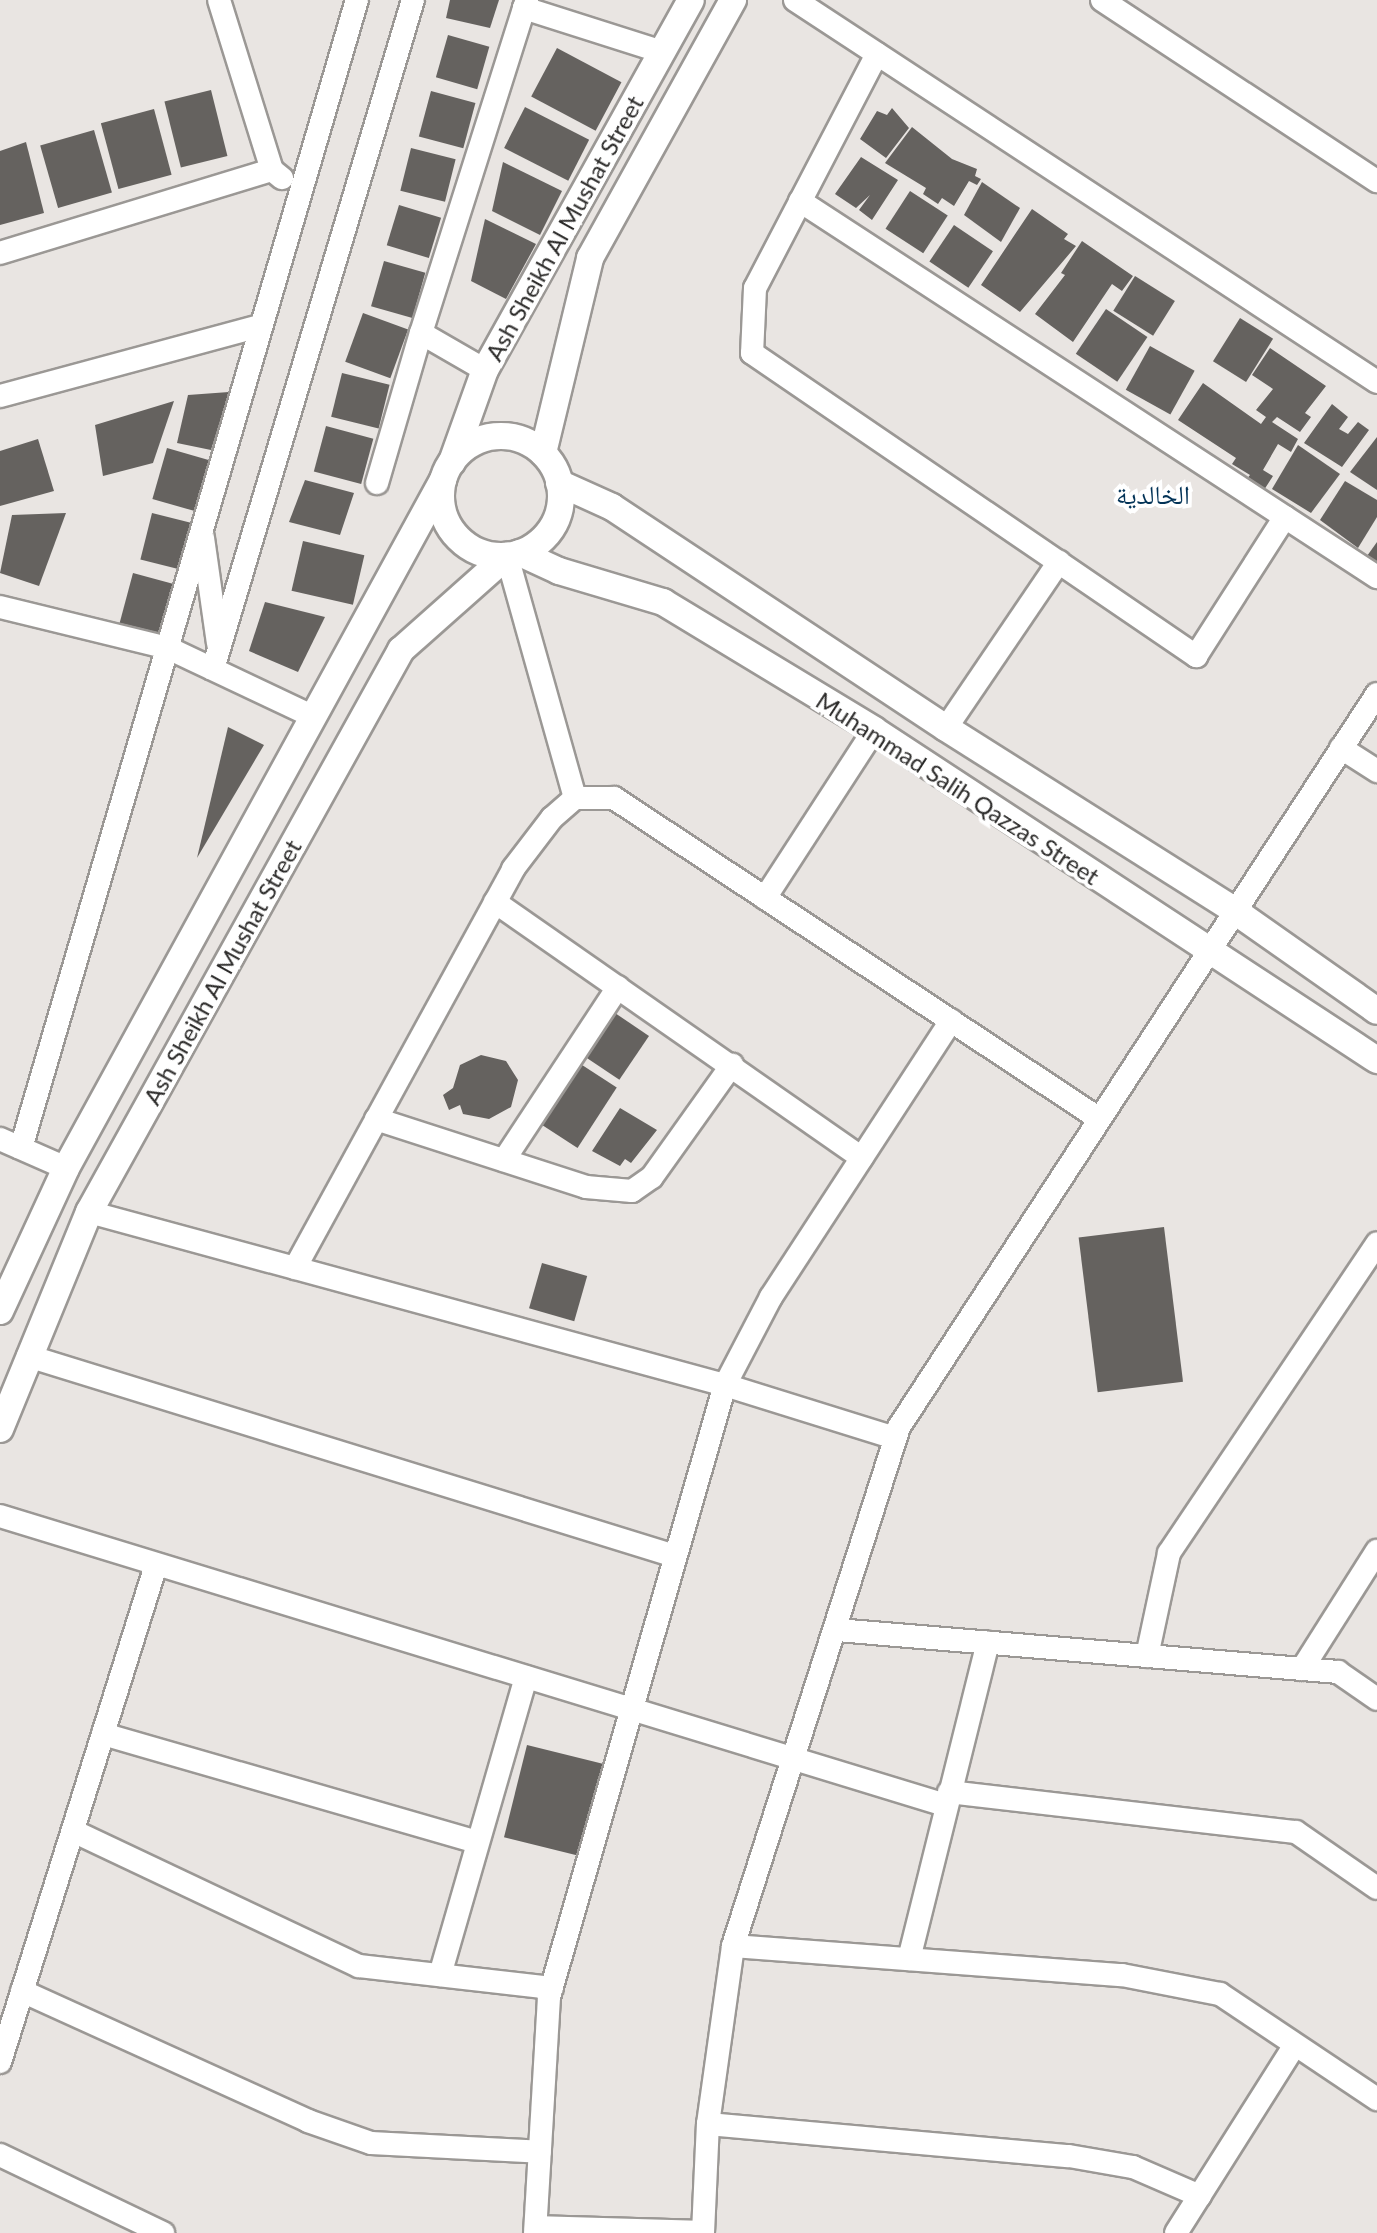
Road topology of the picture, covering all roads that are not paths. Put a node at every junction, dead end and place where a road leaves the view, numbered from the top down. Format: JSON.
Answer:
{"nodes":[{"id":1,"x":219,"y":0,"type":"edge"},
{"id":2,"x":357,"y":0,"type":"edge"},
{"id":3,"x":413,"y":0,"type":"edge"},
{"id":4,"x":691,"y":0,"type":"edge"},
{"id":5,"x":733,"y":0,"type":"edge"},
{"id":6,"x":795,"y":0,"type":"edge"},
{"id":7,"x":1102,"y":0,"type":"edge"},
{"id":8,"x":526,"y":4,"type":"edge"},
{"id":9,"x":663,"y":52,"type":"junction"},
{"id":10,"x":877,"y":54,"type":"junction"},
{"id":11,"x":272,"y":170,"type":"junction"},
{"id":12,"x":1377,"y":181,"type":"edge"},
{"id":13,"x":298,"y":193,"type":"junction"},
{"id":14,"x":800,"y":201,"type":"junction"},
{"id":15,"x":0,"y":253,"type":"edge"},
{"id":16,"x":260,"y":326,"type":"junction"},
{"id":17,"x":421,"y":333,"type":"junction"},
{"id":18,"x":485,"y":370,"type":"junction"},
{"id":19,"x":1377,"y":382,"type":"edge"},
{"id":20,"x":0,"y":396,"type":"edge"},
{"id":21,"x":543,"y":453,"type":"junction"},
{"id":22,"x":447,"y":471,"type":"junction"},
{"id":23,"x":377,"y":483,"type":"dead end"},
{"id":24,"x":559,"y":483,"type":"junction"},
{"id":25,"x":1285,"y":517,"type":"junction"},
{"id":26,"x":202,"y":529,"type":"junction"},
{"id":27,"x":514,"y":554,"type":"junction"},
{"id":28,"x":1059,"y":562,"type":"junction"},
{"id":29,"x":1377,"y":577,"type":"edge"},
{"id":30,"x":0,"y":607,"type":"edge"},
{"id":31,"x":168,"y":648,"type":"junction"},
{"id":32,"x":216,"y":660,"type":"junction"},
{"id":33,"x":1377,"y":694,"type":"edge"},
{"id":34,"x":312,"y":716,"type":"junction"},
{"id":35,"x":946,"y":728,"type":"junction"},
{"id":36,"x":874,"y":730,"type":"junction"},
{"id":37,"x":1341,"y":748,"type":"junction"},
{"id":38,"x":1377,"y":771,"type":"edge"},
{"id":39,"x":575,"y":798,"type":"junction"},
{"id":40,"x":765,"y":898,"type":"junction"},
{"id":41,"x":495,"y":902,"type":"junction"},
{"id":42,"x":1232,"y":909,"type":"junction"},
{"id":43,"x":1205,"y":952,"type":"junction"},
{"id":44,"x":618,"y":987,"type":"junction"},
{"id":45,"x":1377,"y":1011,"type":"edge"},
{"id":46,"x":951,"y":1021,"type":"junction"},
{"id":47,"x":1377,"y":1060,"type":"edge"},
{"id":48,"x":732,"y":1065,"type":"junction"},
{"id":49,"x":1098,"y":1118,"type":"junction"},
{"id":50,"x":376,"y":1119,"type":"junction"},
{"id":51,"x":0,"y":1139,"type":"edge"},
{"id":52,"x":21,"y":1148,"type":"junction"},
{"id":53,"x":862,"y":1158,"type":"junction"},
{"id":54,"x":504,"y":1160,"type":"junction"},
{"id":55,"x":66,"y":1168,"type":"junction"},
{"id":56,"x":89,"y":1212,"type":"junction"},
{"id":57,"x":1377,"y":1243,"type":"edge"},
{"id":58,"x":295,"y":1268,"type":"junction"},
{"id":59,"x":8,"y":1270,"type":"edge"},
{"id":60,"x":0,"y":1311,"type":"edge"},
{"id":61,"x":28,"y":1356,"type":"junction"},
{"id":62,"x":725,"y":1385,"type":"junction"},
{"id":63,"x":0,"y":1429,"type":"edge"},
{"id":64,"x":895,"y":1438,"type":"junction"},
{"id":65,"x":0,"y":1516,"type":"edge"},
{"id":66,"x":1377,"y":1551,"type":"edge"},
{"id":67,"x":675,"y":1556,"type":"junction"},
{"id":68,"x":156,"y":1565,"type":"junction"},
{"id":69,"x":837,"y":1630,"type":"junction"},
{"id":70,"x":988,"y":1643,"type":"junction"},
{"id":71,"x":1147,"y":1656,"type":"junction"},
{"id":72,"x":1302,"y":1669,"type":"junction"},
{"id":73,"x":526,"y":1677,"type":"junction"},
{"id":74,"x":1377,"y":1699,"type":"edge"},
{"id":75,"x":630,"y":1709,"type":"junction"},
{"id":76,"x":103,"y":1734,"type":"junction"},
{"id":77,"x":795,"y":1759,"type":"junction"},
{"id":78,"x":947,"y":1798,"type":"junction"},
{"id":79,"x":73,"y":1831,"type":"junction"},
{"id":80,"x":476,"y":1842,"type":"junction"},
{"id":81,"x":1377,"y":1888,"type":"edge"},
{"id":82,"x":733,"y":1946,"type":"junction"},
{"id":83,"x":909,"y":1959,"type":"junction"},
{"id":84,"x":440,"y":1975,"type":"junction"},
{"id":85,"x":552,"y":1988,"type":"junction"},
{"id":86,"x":22,"y":1991,"type":"junction"},
{"id":87,"x":1295,"y":2045,"type":"junction"},
{"id":88,"x":0,"y":2062,"type":"edge"},
{"id":89,"x":1377,"y":2099,"type":"edge"},
{"id":90,"x":708,"y":2124,"type":"junction"},
{"id":91,"x":540,"y":2152,"type":"junction"},
{"id":92,"x":0,"y":2155,"type":"edge"},
{"id":93,"x":1200,"y":2196,"type":"junction"},
{"id":94,"x":535,"y":2230,"type":"edge"},
{"id":95,"x":163,"y":2233,"type":"edge"},
{"id":96,"x":703,"y":2233,"type":"edge"},
{"id":97,"x":1176,"y":2233,"type":"edge"}],
"edges":[{"from":1,"to":11,"type":"street"},
{"from":2,"to":13,"type":"street"},
{"from":3,"to":32,"type":"street"},
{"from":4,"to":9,"type":"street","name":"Ash Sheikh Al Mushat Street"},
{"from":5,"to":21,"type":"street","name":"Ash Sheikh Al Mushat Street"},
{"from":6,"to":10,"type":"street"},
{"from":7,"to":12,"type":"street"},
{"from":8,"to":9,"type":"street"},
{"from":8,"to":17,"type":"street"},
{"from":9,"to":18,"type":"street","name":"Ash Sheikh Al Mushat Street"},
{"from":10,"to":14,"type":"street"},
{"from":10,"to":19,"type":"street"},
{"from":11,"to":13,"type":"street"},
{"from":11,"to":15,"type":"street"},
{"from":13,"to":16,"type":"street"},
{"from":14,"to":25,"type":"street"},
{"from":14,"to":28,"type":"street"},
{"from":16,"to":20,"type":"street"},
{"from":16,"to":26,"type":"street"},
{"from":17,"to":18,"type":"street"},
{"from":17,"to":23,"type":"street"},
{"from":18,"to":22,"type":"street","name":"Ash Sheikh Al Mushat Street"},
{"from":21,"to":22,"type":"street"},
{"from":21,"to":24,"type":"street"},
{"from":22,"to":27,"type":"street"},
{"from":22,"to":34,"type":"street","name":"Ash Sheikh Al Mushat Street"},
{"from":24,"to":27,"type":"street"},
{"from":24,"to":35,"type":"street","name":"Muhammad Salih Qazzas Street"},
{"from":25,"to":28,"type":"street"},
{"from":25,"to":29,"type":"street"},
{"from":26,"to":31,"type":"street"},
{"from":26,"to":32,"type":"street"},
{"from":27,"to":36,"type":"street","name":"Muhammad Salih Qazzas Street"},
{"from":27,"to":39,"type":"street"},
{"from":27,"to":56,"type":"street","name":"Ash Sheikh Al Mushat Street"},
{"from":28,"to":35,"type":"street"},
{"from":30,"to":31,"type":"street"},
{"from":31,"to":32,"type":"street"},
{"from":31,"to":52,"type":"street"},
{"from":32,"to":34,"type":"street"},
{"from":33,"to":37,"type":"street"},
{"from":34,"to":55,"type":"street","name":"Ash Sheikh Al Mushat Street"},
{"from":35,"to":42,"type":"street","name":"Muhammad Salih Qazzas Street"},
{"from":36,"to":40,"type":"street"},
{"from":36,"to":43,"type":"street","name":"Muhammad Salih Qazzas Street"},
{"from":37,"to":38,"type":"street"},
{"from":37,"to":42,"type":"street"},
{"from":39,"to":40,"type":"street"},
{"from":39,"to":41,"type":"street"},
{"from":40,"to":46,"type":"street"},
{"from":41,"to":44,"type":"street"},
{"from":41,"to":50,"type":"street"},
{"from":42,"to":43,"type":"street"},
{"from":42,"to":45,"type":"street","name":"Muhammad Salih Qazzas Street"},
{"from":43,"to":47,"type":"street","name":"Muhammad Salih Qazzas Street"},
{"from":43,"to":49,"type":"street"},
{"from":44,"to":48,"type":"street"},
{"from":44,"to":54,"type":"street"},
{"from":46,"to":49,"type":"street"},
{"from":46,"to":53,"type":"street"},
{"from":48,"to":53,"type":"street"},
{"from":48,"to":54,"type":"street"},
{"from":49,"to":64,"type":"street"},
{"from":50,"to":54,"type":"street"},
{"from":50,"to":58,"type":"street"},
{"from":51,"to":52,"type":"street"},
{"from":52,"to":55,"type":"street"},
{"from":53,"to":62,"type":"street"},
{"from":55,"to":59,"type":"street","name":"Ash Sheikh Al Mushat Street"},
{"from":56,"to":58,"type":"street"},
{"from":56,"to":61,"type":"street","name":"Ash Sheikh Al Mushat Street"},
{"from":57,"to":71,"type":"street"},
{"from":58,"to":62,"type":"street"},
{"from":59,"to":60,"type":"street","name":"Ash Sheikh Al Mushat Street"},
{"from":61,"to":63,"type":"street","name":"Ash Sheikh Al Mushat Street"},
{"from":61,"to":67,"type":"street"},
{"from":62,"to":64,"type":"street"},
{"from":62,"to":67,"type":"street"},
{"from":64,"to":69,"type":"street"},
{"from":65,"to":68,"type":"street"},
{"from":66,"to":72,"type":"street"},
{"from":67,"to":75,"type":"street"},
{"from":68,"to":73,"type":"street"},
{"from":68,"to":76,"type":"street"},
{"from":69,"to":70,"type":"street"},
{"from":69,"to":77,"type":"street"},
{"from":70,"to":71,"type":"street"},
{"from":70,"to":78,"type":"street"},
{"from":71,"to":72,"type":"street"},
{"from":72,"to":74,"type":"street"},
{"from":73,"to":75,"type":"street"},
{"from":73,"to":80,"type":"street"},
{"from":75,"to":77,"type":"street"},
{"from":75,"to":85,"type":"street"},
{"from":76,"to":79,"type":"street"},
{"from":76,"to":80,"type":"street"},
{"from":77,"to":78,"type":"street"},
{"from":77,"to":82,"type":"street"},
{"from":78,"to":81,"type":"street"},
{"from":78,"to":83,"type":"street"},
{"from":79,"to":84,"type":"street"},
{"from":79,"to":86,"type":"street"},
{"from":80,"to":84,"type":"street"},
{"from":82,"to":83,"type":"street"},
{"from":82,"to":90,"type":"street"},
{"from":83,"to":87,"type":"street"},
{"from":84,"to":85,"type":"street"},
{"from":85,"to":91,"type":"street"},
{"from":86,"to":88,"type":"street"},
{"from":86,"to":91,"type":"street"},
{"from":87,"to":89,"type":"street"},
{"from":87,"to":93,"type":"street"},
{"from":90,"to":93,"type":"street"},
{"from":90,"to":96,"type":"street"},
{"from":91,"to":94,"type":"street"},
{"from":92,"to":95,"type":"street"},
{"from":93,"to":97,"type":"street"},
{"from":94,"to":96,"type":"street"}]}
